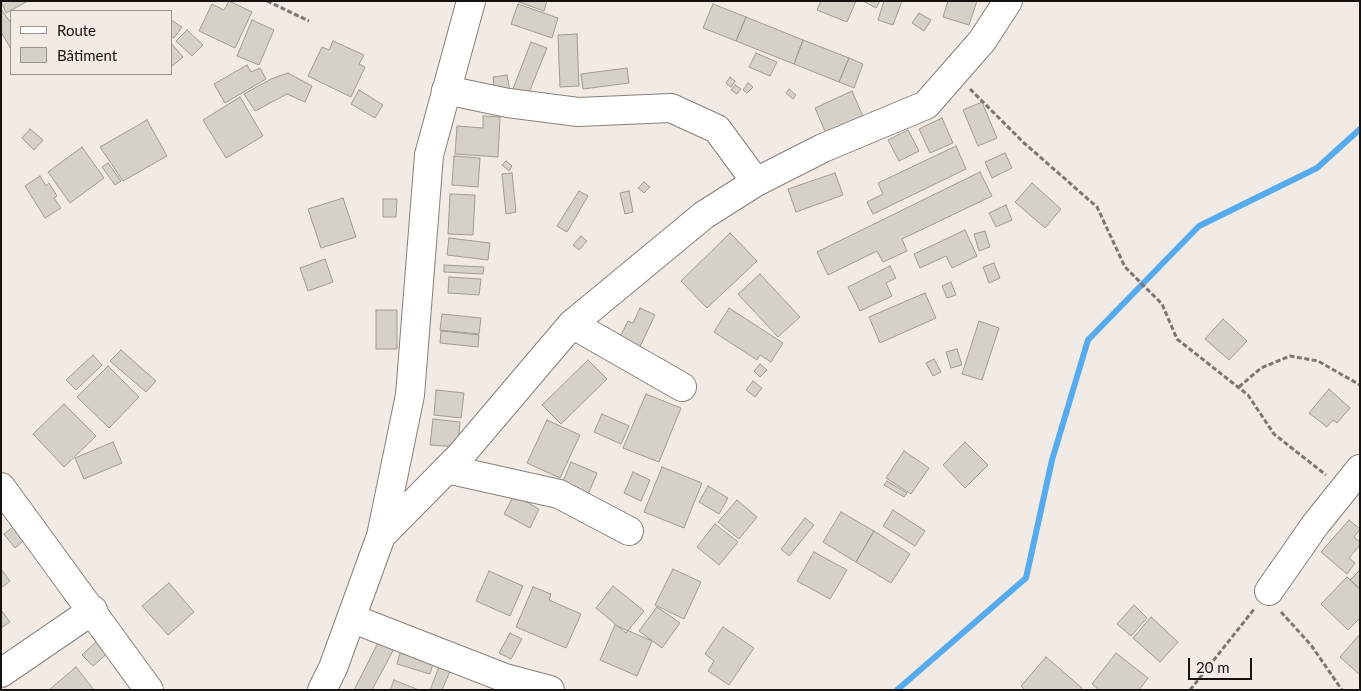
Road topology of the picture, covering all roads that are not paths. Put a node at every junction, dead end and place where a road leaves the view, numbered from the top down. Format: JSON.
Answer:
{"nodes":[{"id":1,"x":471,"y":1,"type":"edge"},
{"id":2,"x":1008,"y":1,"type":"edge"},
{"id":3,"x":446,"y":90,"type":"junction"},
{"id":4,"x":756,"y":182,"type":"junction"},
{"id":5,"x":572,"y":324,"type":"junction"},
{"id":6,"x":682,"y":387,"type":"dead end"},
{"id":7,"x":447,"y":469,"type":"junction"},
{"id":8,"x":1352,"y":479,"type":"edge"},
{"id":9,"x":1,"y":487,"type":"edge"},
{"id":10,"x":629,"y":531,"type":"dead end"},
{"id":11,"x":381,"y":536,"type":"junction"},
{"id":12,"x":1268,"y":591,"type":"road end"},
{"id":13,"x":93,"y":610,"type":"junction"},
{"id":14,"x":351,"y":618,"type":"junction"},
{"id":15,"x":1,"y":673,"type":"edge"},
{"id":16,"x":149,"y":690,"type":"edge"},
{"id":17,"x":322,"y":690,"type":"edge"},
{"id":18,"x":550,"y":690,"type":"edge"}],
"edges":[{"from":1,"to":3,"type":"street"},
{"from":2,"to":4,"type":"street"},
{"from":3,"to":4,"type":"street"},
{"from":3,"to":11,"type":"street"},
{"from":4,"to":5,"type":"street"},
{"from":5,"to":6,"type":"street"},
{"from":5,"to":7,"type":"street"},
{"from":7,"to":10,"type":"street"},
{"from":7,"to":11,"type":"street"},
{"from":8,"to":12,"type":"street"},
{"from":9,"to":13,"type":"street"},
{"from":11,"to":14,"type":"street"},
{"from":13,"to":15,"type":"street"},
{"from":13,"to":16,"type":"street"},
{"from":14,"to":17,"type":"street"},
{"from":14,"to":18,"type":"street"}]}
